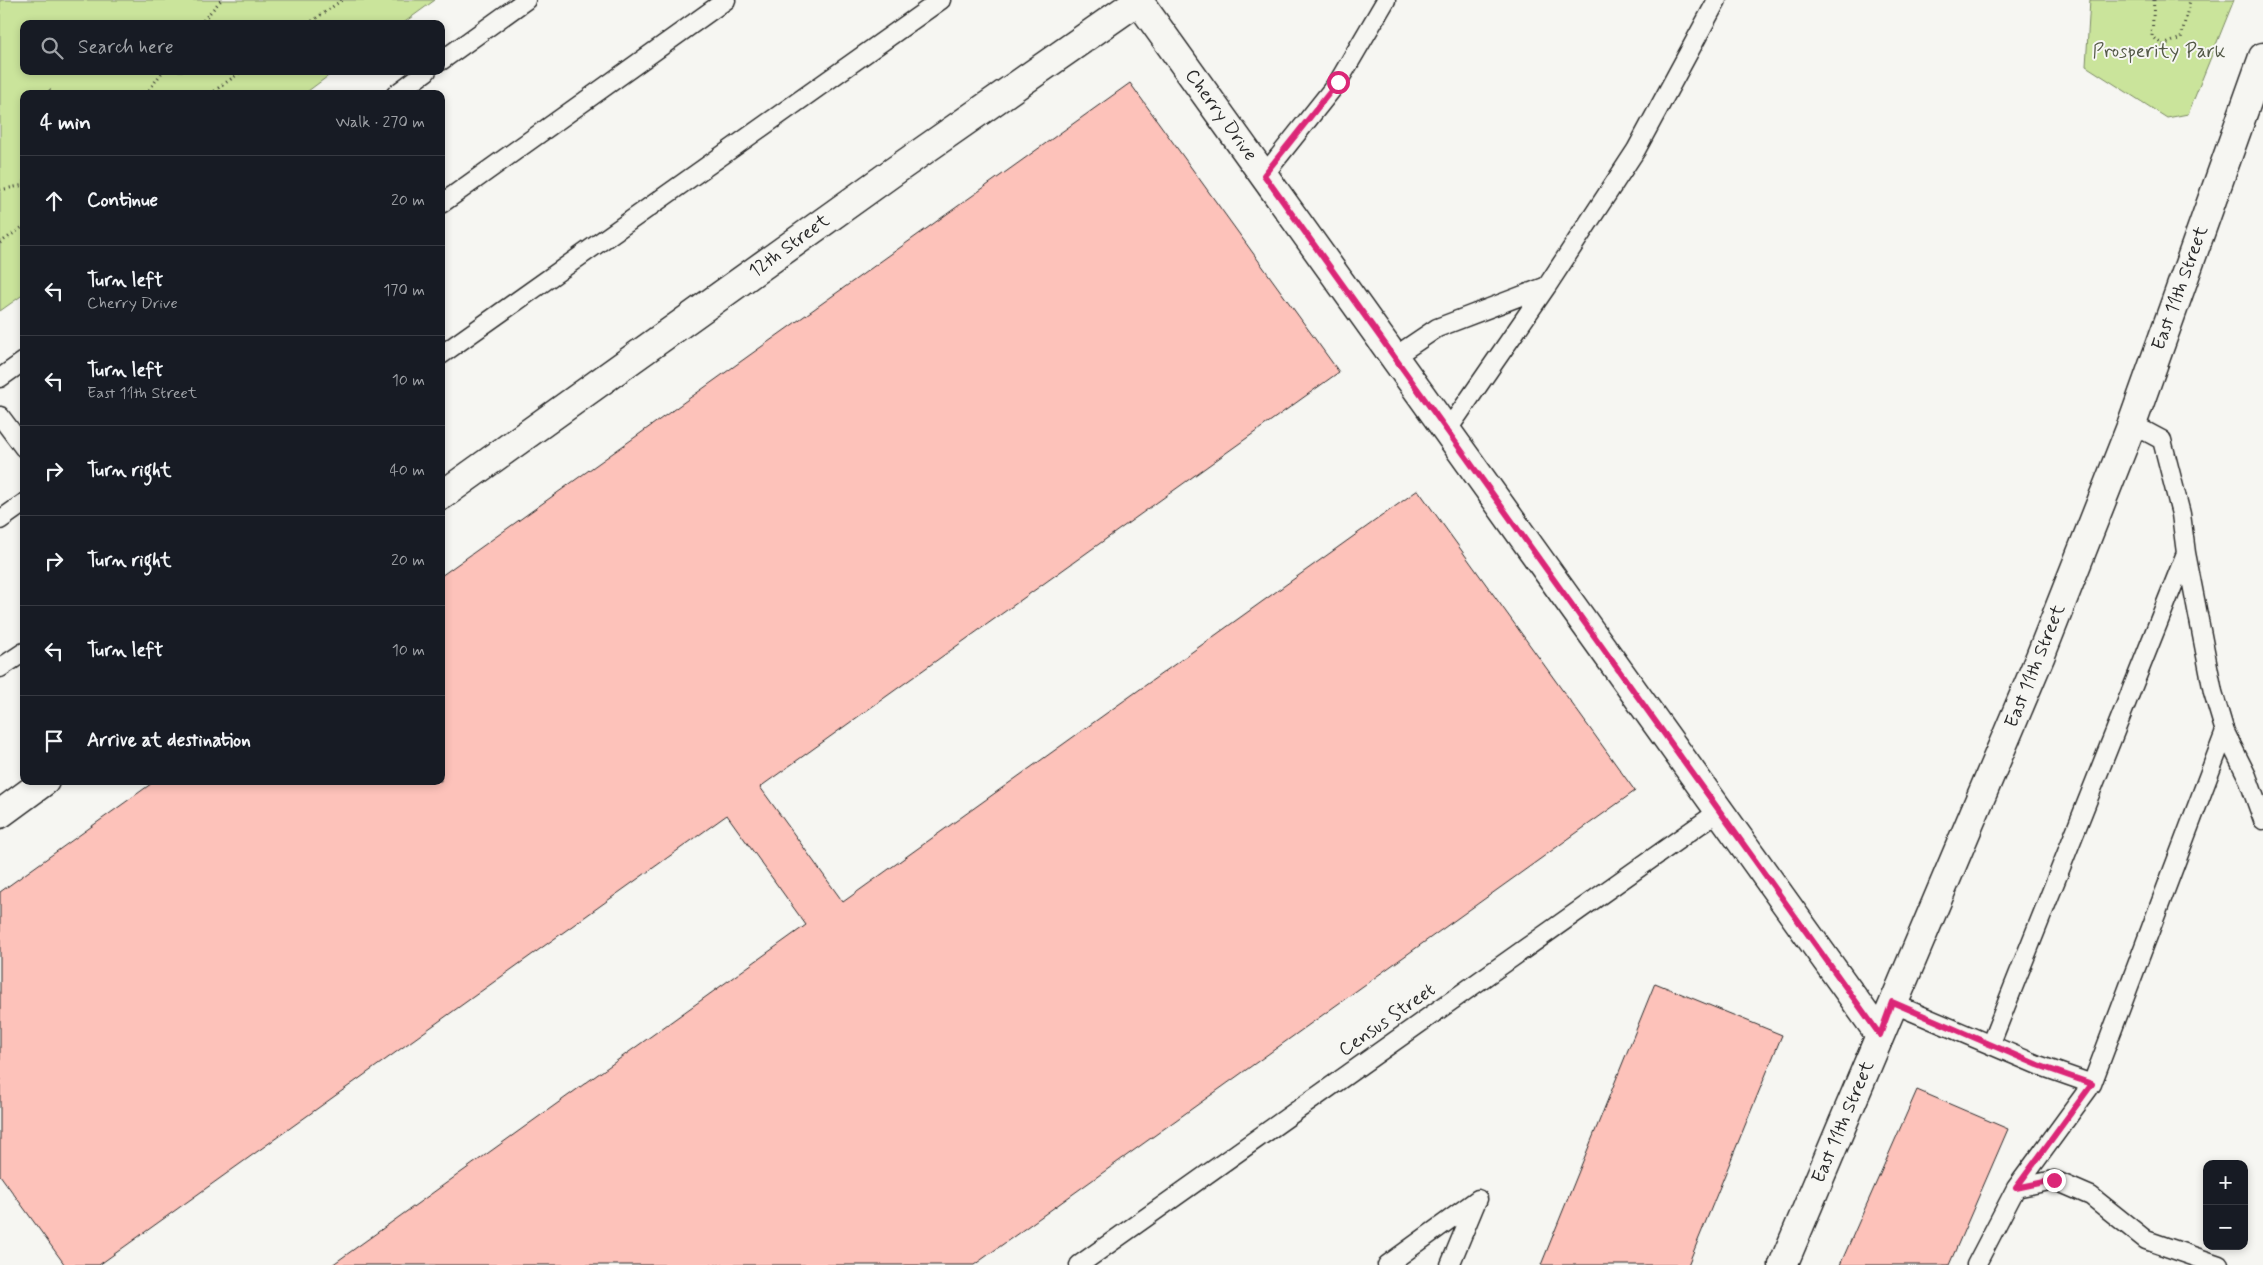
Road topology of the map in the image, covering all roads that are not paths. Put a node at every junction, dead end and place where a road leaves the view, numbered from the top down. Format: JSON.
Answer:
{"nodes":[{"id":1,"x":526,"y":0,"type":"edge"},
{"id":2,"x":726,"y":0,"type":"edge"},
{"id":3,"x":941,"y":0,"type":"edge"},
{"id":4,"x":1386,"y":0,"type":"edge"},
{"id":5,"x":1717,"y":0,"type":"edge"},
{"id":6,"x":1129,"y":2,"type":"edge"},
{"id":7,"x":2263,"y":57,"type":"edge"},
{"id":8,"x":445,"y":58,"type":"edge"},
{"id":9,"x":422,"y":75,"type":"edge"},
{"id":10,"x":401,"y":90,"type":"edge"},
{"id":11,"x":1264,"y":175,"type":"junction"},
{"id":12,"x":445,"y":201,"type":"edge"},
{"id":13,"x":1547,"y":286,"type":"junction"},
{"id":14,"x":445,"y":352,"type":"edge"},
{"id":15,"x":1394,"y":357,"type":"junction"},
{"id":16,"x":20,"y":364,"type":"edge"},
{"id":17,"x":0,"y":378,"type":"edge"},
{"id":18,"x":0,"y":416,"type":"edge"},
{"id":19,"x":2132,"y":424,"type":"junction"},
{"id":20,"x":1447,"y":430,"type":"junction"},
{"id":21,"x":20,"y":443,"type":"edge"},
{"id":22,"x":445,"y":493,"type":"edge"},
{"id":23,"x":20,"y":506,"type":"edge"},
{"id":24,"x":0,"y":520,"type":"edge"},
{"id":25,"x":2186,"y":553,"type":"junction"},
{"id":26,"x":20,"y":655,"type":"edge"},
{"id":27,"x":0,"y":668,"type":"edge"},
{"id":28,"x":2225,"y":732,"type":"junction"},
{"id":29,"x":40,"y":785,"type":"edge"},
{"id":30,"x":1719,"y":810,"type":"junction"},
{"id":31,"x":0,"y":814,"type":"edge"},
{"id":32,"x":2263,"y":820,"type":"edge"},
{"id":33,"x":1892,"y":1002,"type":"junction"},
{"id":34,"x":1880,"y":1035,"type":"junction"},
{"id":35,"x":1991,"y":1043,"type":"junction"},
{"id":36,"x":2092,"y":1084,"type":"junction"},
{"id":37,"x":2016,"y":1188,"type":"junction"},
{"id":38,"x":2185,"y":1260,"type":"edge"},
{"id":39,"x":1079,"y":1265,"type":"edge"},
{"id":40,"x":1387,"y":1265,"type":"edge"},
{"id":41,"x":1450,"y":1265,"type":"edge"},
{"id":42,"x":1783,"y":1265,"type":"edge"},
{"id":43,"x":1976,"y":1265,"type":"edge"},
{"id":44,"x":2219,"y":1265,"type":"edge"}],
"edges":[{"from":1,"to":8,"type":"lane"},
{"from":2,"to":12,"type":"lane"},
{"from":3,"to":14,"type":"lane"},
{"from":4,"to":11,"type":"lane"},
{"from":5,"to":13,"type":"lane"},
{"from":6,"to":11,"type":"street","name":"Cherry Drive"},
{"from":6,"to":22,"type":"street","name":"12th Street"},
{"from":7,"to":19,"type":"street","name":"East 11th Street"},
{"from":9,"to":10,"type":"lane"},
{"from":11,"to":15,"type":"street","name":"Cherry Drive"},
{"from":13,"to":15,"type":"lane"},
{"from":13,"to":20,"type":"lane"},
{"from":15,"to":20,"type":"street","name":"Cherry Drive"},
{"from":16,"to":17,"type":"lane"},
{"from":18,"to":21,"type":"lane"},
{"from":19,"to":25,"type":"lane"},
{"from":19,"to":33,"type":"street","name":"East 11th Street"},
{"from":20,"to":30,"type":"street","name":"Cherry Drive"},
{"from":23,"to":24,"type":"lane"},
{"from":25,"to":28,"type":"lane"},
{"from":25,"to":35,"type":"lane"},
{"from":26,"to":27,"type":"lane"},
{"from":28,"to":32,"type":"lane"},
{"from":28,"to":36,"type":"lane"},
{"from":29,"to":31,"type":"street"},
{"from":30,"to":34,"type":"street","name":"Cherry Drive"},
{"from":30,"to":39,"type":"lane","name":"Census Street"},
{"from":33,"to":34,"type":"street","name":"East 11th Street"},
{"from":33,"to":35,"type":"lane"},
{"from":34,"to":42,"type":"street","name":"East 11th Street"},
{"from":35,"to":36,"type":"lane"},
{"from":36,"to":37,"type":"lane"},
{"from":37,"to":38,"type":"lane"},
{"from":37,"to":43,"type":"lane"},
{"from":38,"to":44,"type":"lane"},
{"from":40,"to":41,"type":"lane"}]}
